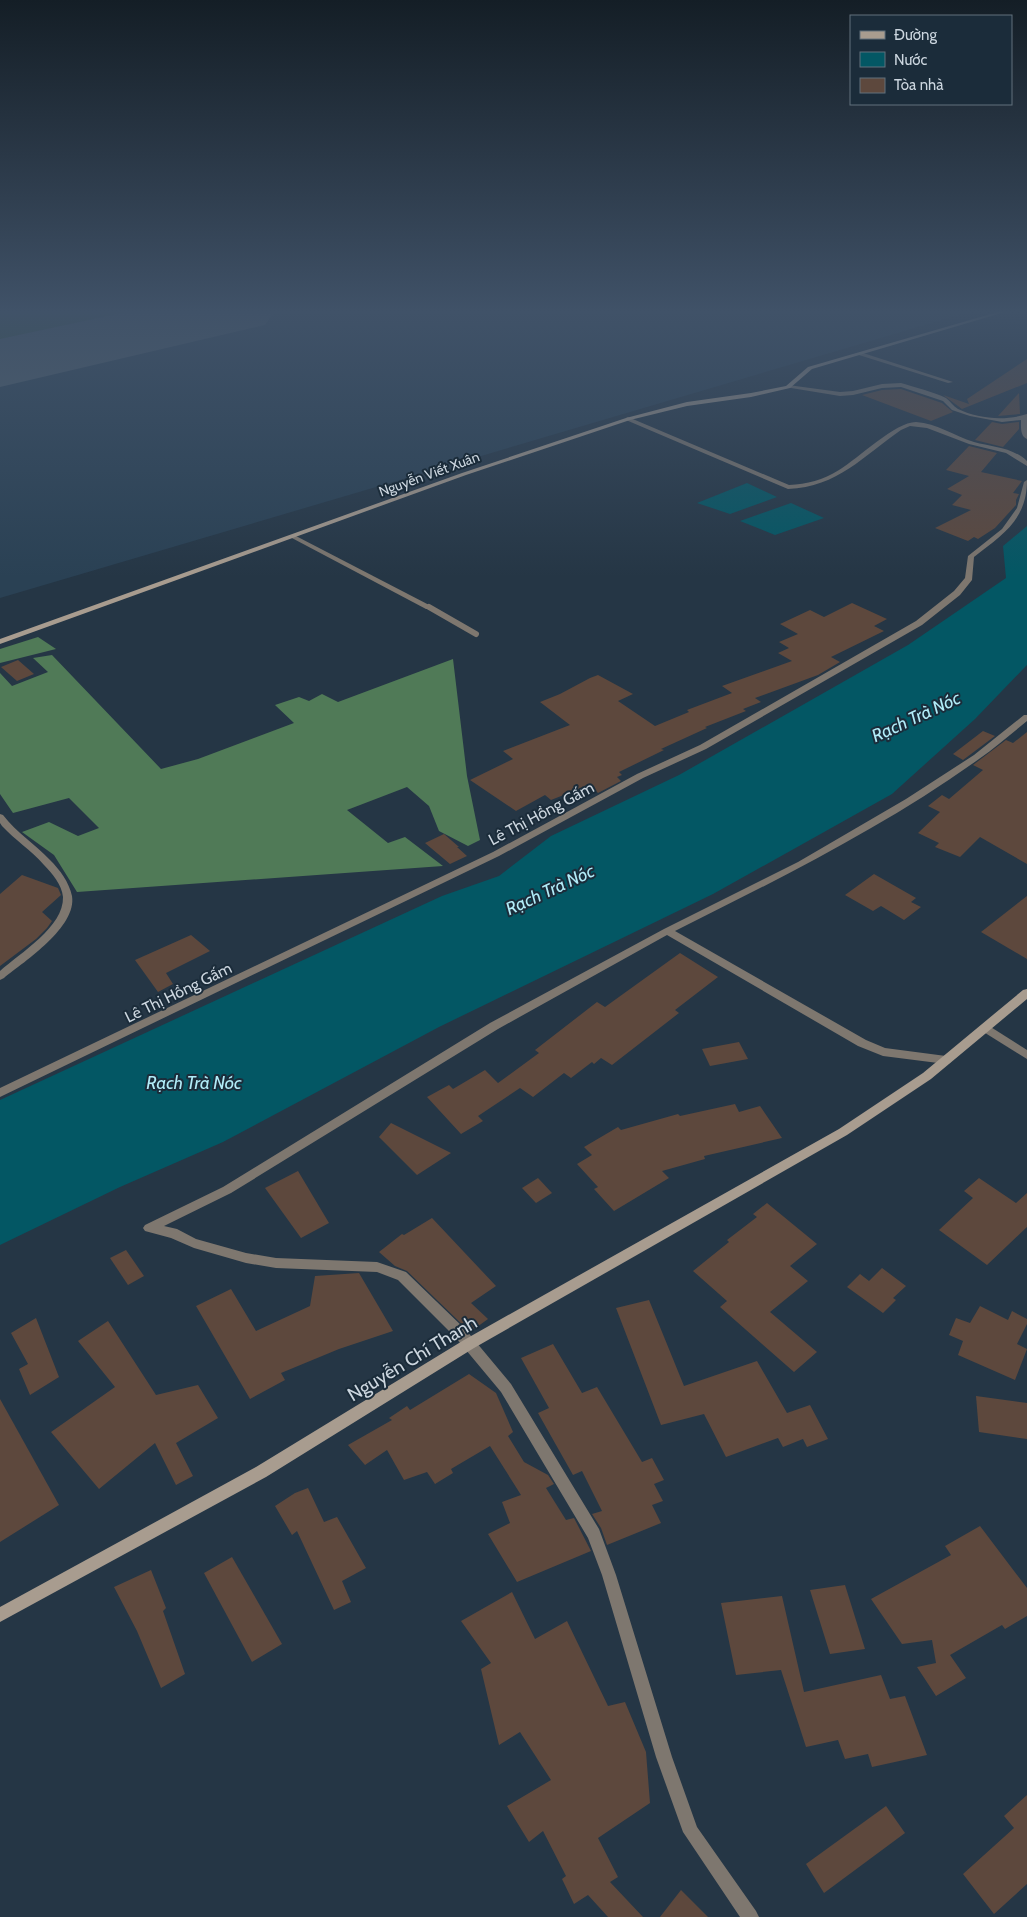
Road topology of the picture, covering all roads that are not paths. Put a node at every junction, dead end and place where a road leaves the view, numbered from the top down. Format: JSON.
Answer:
{"nodes":[{"id":1,"x":726,"y":398,"type":"edge"},
{"id":2,"x":940,"y":398,"type":"edge"},
{"id":3,"x":1026,"y":417,"type":"edge"},
{"id":4,"x":628,"y":419,"type":"junction"},
{"id":5,"x":1027,"y":437,"type":"edge"},
{"id":6,"x":1027,"y":453,"type":"edge"},
{"id":7,"x":1022,"y":458,"type":"junction"},
{"id":8,"x":1027,"y":464,"type":"edge"},
{"id":9,"x":1027,"y":482,"type":"edge"},
{"id":10,"x":292,"y":536,"type":"junction"},
{"id":11,"x":429,"y":608,"type":"joint"},
{"id":12,"x":476,"y":634,"type":"dead end"},
{"id":13,"x":0,"y":642,"type":"edge"},
{"id":14,"x":1027,"y":717,"type":"edge"},
{"id":15,"x":0,"y":817,"type":"edge"},
{"id":16,"x":667,"y":931,"type":"junction"},
{"id":17,"x":0,"y":976,"type":"edge"},
{"id":18,"x":1027,"y":993,"type":"edge"},
{"id":19,"x":986,"y":1028,"type":"junction"},
{"id":20,"x":1027,"y":1056,"type":"edge"},
{"id":21,"x":946,"y":1060,"type":"junction"},
{"id":22,"x":0,"y":1093,"type":"edge"},
{"id":23,"x":469,"y":1344,"type":"junction"},
{"id":24,"x":0,"y":1615,"type":"edge"},
{"id":25,"x":750,"y":1917,"type":"edge"}],
"edges":[{"from":1,"to":4,"type":"street","name":"Nguyễn Viết Xuân"},
{"from":2,"to":3,"type":"street"},
{"from":3,"to":5,"type":"street"},
{"from":4,"to":7,"type":"street"},
{"from":4,"to":10,"type":"street","name":"Nguyễn Viết Xuân"},
{"from":6,"to":7,"type":"street"},
{"from":7,"to":8,"type":"street"},
{"from":9,"to":22,"type":"street","name":"Lê Thị Hồng Gấm"},
{"from":10,"to":11,"type":"street"},
{"from":10,"to":13,"type":"street","name":"Nguyễn Viết Xuân"},
{"from":11,"to":12,"type":"lane"},
{"from":14,"to":16,"type":"street"},
{"from":15,"to":17,"type":"street"},
{"from":16,"to":21,"type":"street"},
{"from":16,"to":23,"type":"street"},
{"from":18,"to":19,"type":"street"},
{"from":19,"to":20,"type":"street"},
{"from":19,"to":21,"type":"street"},
{"from":21,"to":23,"type":"street","name":"Nguyễn Chí Thanh"},
{"from":23,"to":24,"type":"street","name":"Nguyễn Chí Thanh"},
{"from":23,"to":25,"type":"street"}]}
